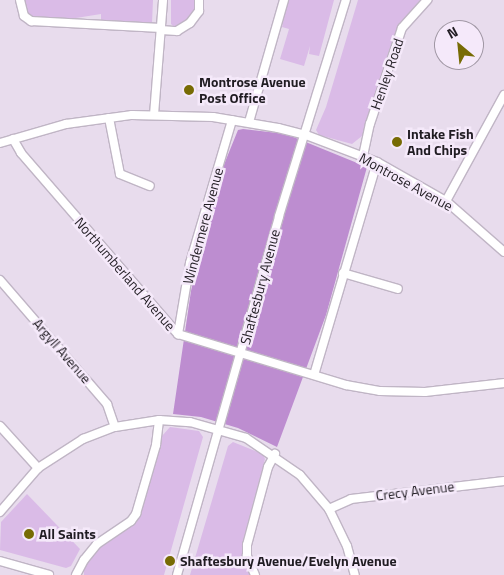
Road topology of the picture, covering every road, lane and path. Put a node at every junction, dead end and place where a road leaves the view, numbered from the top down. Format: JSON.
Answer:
{"nodes":[{"id":1,"x":20,"y":0,"type":"edge"},
{"id":2,"x":163,"y":0,"type":"edge"},
{"id":3,"x":199,"y":0,"type":"edge"},
{"id":4,"x":284,"y":0,"type":"edge"},
{"id":5,"x":346,"y":0,"type":"edge"},
{"id":6,"x":427,"y":0,"type":"edge"},
{"id":7,"x":161,"y":29,"type":"junction"},
{"id":8,"x":504,"y":95,"type":"edge"},
{"id":9,"x":154,"y":114,"type":"junction"},
{"id":10,"x":109,"y":118,"type":"junction"},
{"id":11,"x":232,"y":120,"type":"junction"},
{"id":12,"x":249,"y":122,"type":"junction"},
{"id":13,"x":306,"y":135,"type":"junction"},
{"id":14,"x":13,"y":139,"type":"junction"},
{"id":15,"x":0,"y":143,"type":"edge"},
{"id":16,"x":364,"y":156,"type":"junction"},
{"id":17,"x":377,"y":162,"type":"junction"},
{"id":18,"x":150,"y":186,"type":"dead end"},
{"id":19,"x":446,"y":201,"type":"junction"},
{"id":20,"x":504,"y":252,"type":"edge"},
{"id":21,"x":344,"y":273,"type":"junction"},
{"id":22,"x":0,"y":280,"type":"edge"},
{"id":23,"x":398,"y":288,"type":"dead end"},
{"id":24,"x":178,"y":334,"type":"junction"},
{"id":25,"x":242,"y":354,"type":"junction"},
{"id":26,"x":314,"y":375,"type":"junction"},
{"id":27,"x":504,"y":383,"type":"edge"},
{"id":28,"x":159,"y":420,"type":"junction"},
{"id":29,"x":0,"y":426,"type":"edge"},
{"id":30,"x":115,"y":427,"type":"junction"},
{"id":31,"x":221,"y":429,"type":"junction"},
{"id":32,"x":275,"y":454,"type":"junction"},
{"id":33,"x":38,"y":468,"type":"junction"},
{"id":34,"x":504,"y":481,"type":"edge"},
{"id":35,"x":329,"y":509,"type":"junction"},
{"id":36,"x":0,"y":512,"type":"edge"},
{"id":37,"x":0,"y":561,"type":"edge"},
{"id":38,"x":49,"y":575,"type":"edge"},
{"id":39,"x":76,"y":575,"type":"edge"},
{"id":40,"x":177,"y":575,"type":"edge"},
{"id":41,"x":255,"y":575,"type":"edge"},
{"id":42,"x":355,"y":575,"type":"edge"}],
"edges":[{"from":1,"to":7,"type":"street"},
{"from":2,"to":7,"type":"street"},
{"from":3,"to":7,"type":"street"},
{"from":4,"to":12,"type":"street"},
{"from":5,"to":13,"type":"street","name":"Shaftesbury Avenue"},
{"from":6,"to":16,"type":"street","name":"Henley Road"},
{"from":7,"to":9,"type":"street"},
{"from":8,"to":19,"type":"street"},
{"from":9,"to":10,"type":"street","name":"Montrose Avenue"},
{"from":9,"to":11,"type":"street","name":"Montrose Avenue"},
{"from":10,"to":14,"type":"street","name":"Montrose Avenue"},
{"from":10,"to":18,"type":"street"},
{"from":11,"to":12,"type":"street","name":"Montrose Avenue"},
{"from":11,"to":24,"type":"street","name":"Windermere Avenue"},
{"from":12,"to":13,"type":"street","name":"Montrose Avenue"},
{"from":13,"to":16,"type":"street","name":"Montrose Avenue"},
{"from":13,"to":25,"type":"street","name":"Shaftesbury Avenue"},
{"from":14,"to":15,"type":"street","name":"Montrose Avenue"},
{"from":14,"to":24,"type":"street","name":"Northumberland Avenue"},
{"from":16,"to":17,"type":"street","name":"Montrose Avenue"},
{"from":17,"to":19,"type":"street","name":"Montrose Avenue"},
{"from":17,"to":21,"type":"street"},
{"from":19,"to":20,"type":"street","name":"Montrose Avenue"},
{"from":21,"to":23,"type":"street"},
{"from":21,"to":26,"type":"street"},
{"from":22,"to":30,"type":"street","name":"Argyll Avenue"},
{"from":24,"to":25,"type":"street","name":"Northumberland Avenue"},
{"from":25,"to":26,"type":"street","name":"Northumberland Avenue"},
{"from":25,"to":31,"type":"street","name":"Shaftesbury Avenue"},
{"from":26,"to":27,"type":"street","name":"Northumberland Avenue"},
{"from":28,"to":30,"type":"street"},
{"from":28,"to":31,"type":"street"},
{"from":28,"to":39,"type":"street"},
{"from":29,"to":33,"type":"street"},
{"from":30,"to":33,"type":"street"},
{"from":31,"to":32,"type":"street"},
{"from":31,"to":40,"type":"street","name":"Shaftesbury Avenue"},
{"from":32,"to":35,"type":"street"},
{"from":32,"to":41,"type":"street"},
{"from":33,"to":36,"type":"street"},
{"from":34,"to":35,"type":"street","name":"Crecy Avenue"},
{"from":35,"to":42,"type":"street"},
{"from":37,"to":38,"type":"street"}]}
